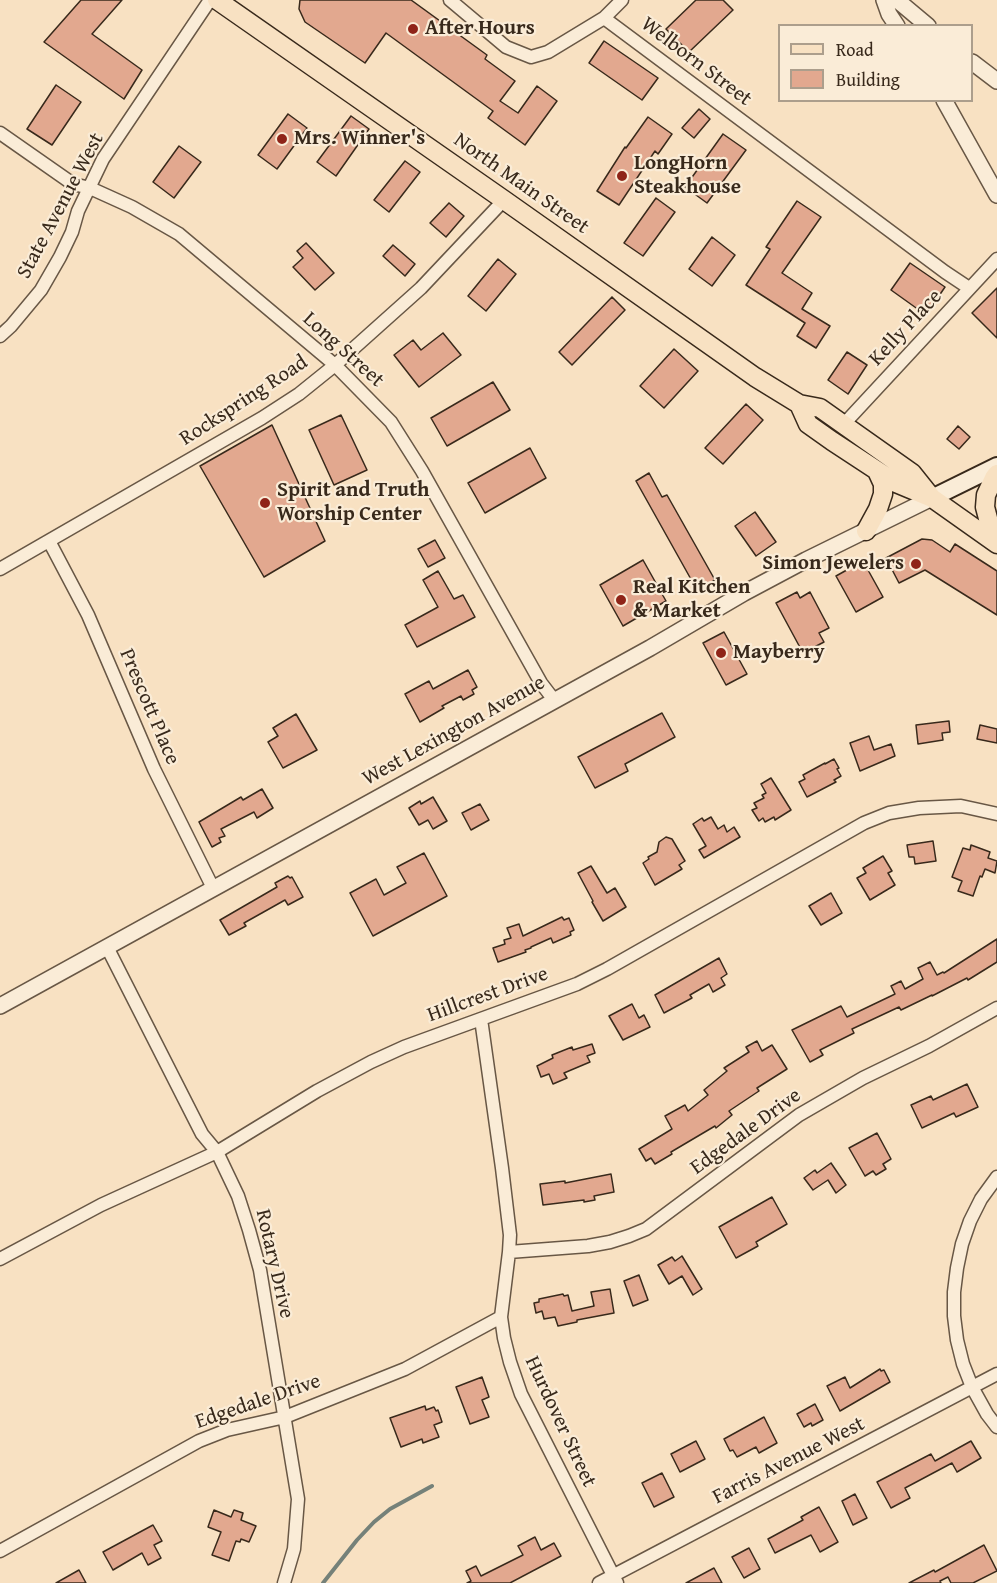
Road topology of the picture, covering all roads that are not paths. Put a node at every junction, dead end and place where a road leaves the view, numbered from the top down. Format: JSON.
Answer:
{"nodes":[{"id":1,"x":210,"y":0,"type":"edge"},
{"id":2,"x":218,"y":0,"type":"edge"},
{"id":3,"x":450,"y":0,"type":"edge"},
{"id":4,"x":622,"y":0,"type":"edge"},
{"id":5,"x":884,"y":0,"type":"edge"},
{"id":6,"x":897,"y":0,"type":"edge"},
{"id":7,"x":604,"y":18,"type":"junction"},
{"id":8,"x":896,"y":24,"type":"edge"},
{"id":9,"x":926,"y":24,"type":"edge"},
{"id":10,"x":973,"y":63,"type":"edge"},
{"id":11,"x":997,"y":81,"type":"edge"},
{"id":12,"x":945,"y":102,"type":"edge"},
{"id":13,"x":0,"y":133,"type":"edge"},
{"id":14,"x":90,"y":188,"type":"junction"},
{"id":15,"x":997,"y":195,"type":"edge"},
{"id":16,"x":504,"y":200,"type":"junction"},
{"id":17,"x":997,"y":259,"type":"edge"},
{"id":18,"x":969,"y":288,"type":"junction"},
{"id":19,"x":0,"y":336,"type":"edge"},
{"id":20,"x":335,"y":365,"type":"junction"},
{"id":21,"x":799,"y":404,"type":"junction"},
{"id":22,"x":844,"y":424,"type":"junction"},
{"id":23,"x":997,"y":466,"type":"edge"},
{"id":24,"x":877,"y":471,"type":"junction"},
{"id":25,"x":997,"y":474,"type":"edge"},
{"id":26,"x":932,"y":498,"type":"junction"},
{"id":27,"x":866,"y":531,"type":"junction"},
{"id":28,"x":997,"y":540,"type":"edge"},
{"id":29,"x":49,"y":541,"type":"junction"},
{"id":30,"x":997,"y":544,"type":"edge"},
{"id":31,"x":0,"y":570,"type":"edge"},
{"id":32,"x":554,"y":700,"type":"junction"},
{"id":33,"x":997,"y":814,"type":"edge"},
{"id":34,"x":213,"y":888,"type":"junction"},
{"id":35,"x":107,"y":947,"type":"junction"},
{"id":36,"x":0,"y":1006,"type":"edge"},
{"id":37,"x":997,"y":1008,"type":"edge"},
{"id":38,"x":481,"y":1018,"type":"junction"},
{"id":39,"x":217,"y":1152,"type":"junction"},
{"id":40,"x":997,"y":1177,"type":"edge"},
{"id":41,"x":509,"y":1252,"type":"junction"},
{"id":42,"x":0,"y":1259,"type":"edge"},
{"id":43,"x":501,"y":1317,"type":"junction"},
{"id":44,"x":997,"y":1374,"type":"edge"},
{"id":45,"x":972,"y":1387,"type":"junction"},
{"id":46,"x":285,"y":1417,"type":"junction"},
{"id":47,"x":997,"y":1427,"type":"edge"},
{"id":48,"x":0,"y":1551,"type":"edge"},
{"id":49,"x":615,"y":1579,"type":"edge"},
{"id":50,"x":285,"y":1583,"type":"edge"},
{"id":51,"x":599,"y":1583,"type":"edge"}],
"edges":[{"from":1,"to":14,"type":"street","name":"State Avenue West"},
{"from":2,"to":16,"type":"main road","name":"North Main Street"},
{"from":3,"to":7,"type":"street"},
{"from":4,"to":7,"type":"street"},
{"from":5,"to":8,"type":"street"},
{"from":6,"to":9,"type":"street"},
{"from":7,"to":18,"type":"street","name":"Welborn Street"},
{"from":10,"to":11,"type":"street"},
{"from":12,"to":15,"type":"street"},
{"from":13,"to":14,"type":"street","name":"Long Street"},
{"from":14,"to":19,"type":"street","name":"State Avenue West"},
{"from":14,"to":20,"type":"street","name":"Long Street"},
{"from":16,"to":20,"type":"street","name":"Rockspring Road"},
{"from":16,"to":21,"type":"main road","name":"North Main Street"},
{"from":17,"to":18,"type":"street","name":"Kelly Place"},
{"from":18,"to":22,"type":"street","name":"Kelly Place"},
{"from":20,"to":29,"type":"street","name":"Rockspring Road"},
{"from":20,"to":32,"type":"street","name":"Long Street"},
{"from":21,"to":22,"type":"main road","name":"North Main Street"},
{"from":21,"to":24,"type":"main road","name":"North Main Street"},
{"from":22,"to":26,"type":"main road","name":"North Main Street"},
{"from":23,"to":26,"type":"main road"},
{"from":24,"to":26,"type":"main road","name":"North Main Street"},
{"from":24,"to":27,"type":"main road"},
{"from":25,"to":28,"type":"main road"},
{"from":26,"to":27,"type":"street","name":"West Lexington Avenue"},
{"from":26,"to":30,"type":"main road","name":"North Main Street"},
{"from":27,"to":32,"type":"street","name":"West Lexington Avenue"},
{"from":29,"to":31,"type":"street","name":"Rockspring Road"},
{"from":29,"to":34,"type":"street","name":"Prescott Place"},
{"from":32,"to":34,"type":"street","name":"West Lexington Avenue"},
{"from":33,"to":38,"type":"street","name":"Hillcrest Drive"},
{"from":34,"to":35,"type":"street","name":"West Lexington Avenue"},
{"from":35,"to":36,"type":"street","name":"West Lexington Avenue"},
{"from":35,"to":39,"type":"street","name":"Rotary Drive"},
{"from":37,"to":41,"type":"street","name":"Edgedale Drive"},
{"from":38,"to":39,"type":"street","name":"Hillcrest Drive"},
{"from":38,"to":41,"type":"street","name":"Hurdover Street"},
{"from":39,"to":42,"type":"street","name":"Hillcrest Drive"},
{"from":39,"to":46,"type":"street","name":"Rotary Drive"},
{"from":40,"to":45,"type":"street"},
{"from":41,"to":43,"type":"street","name":"Hurdover Street"},
{"from":43,"to":46,"type":"street","name":"Edgedale Drive"},
{"from":43,"to":49,"type":"street","name":"Hurdover Street"},
{"from":44,"to":45,"type":"street","name":"Farris Avenue West"},
{"from":45,"to":47,"type":"street"},
{"from":45,"to":49,"type":"street","name":"Farris Avenue West"},
{"from":46,"to":48,"type":"street","name":"Edgedale Drive"},
{"from":46,"to":50,"type":"street","name":"Rotary Drive"},
{"from":49,"to":51,"type":"street","name":"Farris Avenue West"}]}
